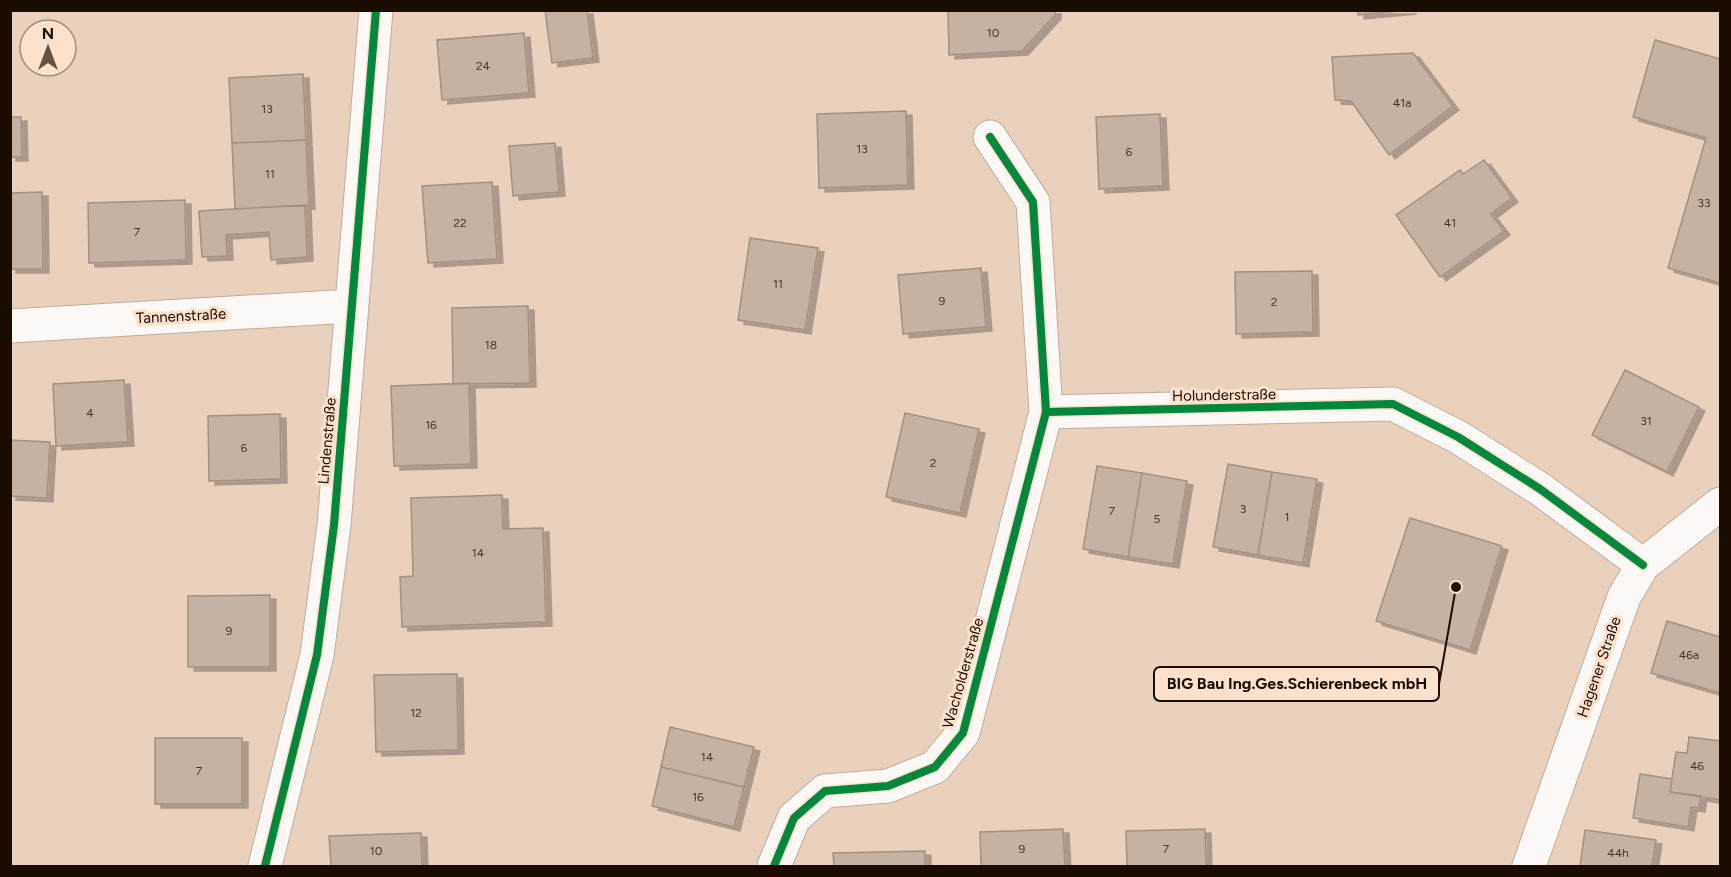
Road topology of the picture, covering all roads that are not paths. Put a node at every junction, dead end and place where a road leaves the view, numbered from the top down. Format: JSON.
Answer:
{"nodes":[{"id":1,"x":376,"y":10,"type":"edge"},
{"id":2,"x":990,"y":137,"type":"dead end"},
{"id":3,"x":351,"y":306,"type":"junction"},
{"id":4,"x":10,"y":326,"type":"edge"},
{"id":5,"x":1046,"y":412,"type":"junction"},
{"id":6,"x":1720,"y":504,"type":"edge"},
{"id":7,"x":1642,"y":565,"type":"junction"},
{"id":8,"x":265,"y":867,"type":"edge"},
{"id":9,"x":774,"y":867,"type":"edge"},
{"id":10,"x":1529,"y":867,"type":"edge"}],
"edges":[{"from":1,"to":3,"type":"street","name":"Lindenstraße"},
{"from":2,"to":5,"type":"street"},
{"from":3,"to":4,"type":"street","name":"Tannenstraße"},
{"from":3,"to":8,"type":"street","name":"Lindenstraße"},
{"from":5,"to":7,"type":"street","name":"Holunderstraße"},
{"from":5,"to":9,"type":"street","name":"Wacholderstraße"},
{"from":6,"to":7,"type":"street","name":"Hagener Straße"},
{"from":7,"to":10,"type":"street","name":"Hagener Straße"}]}
